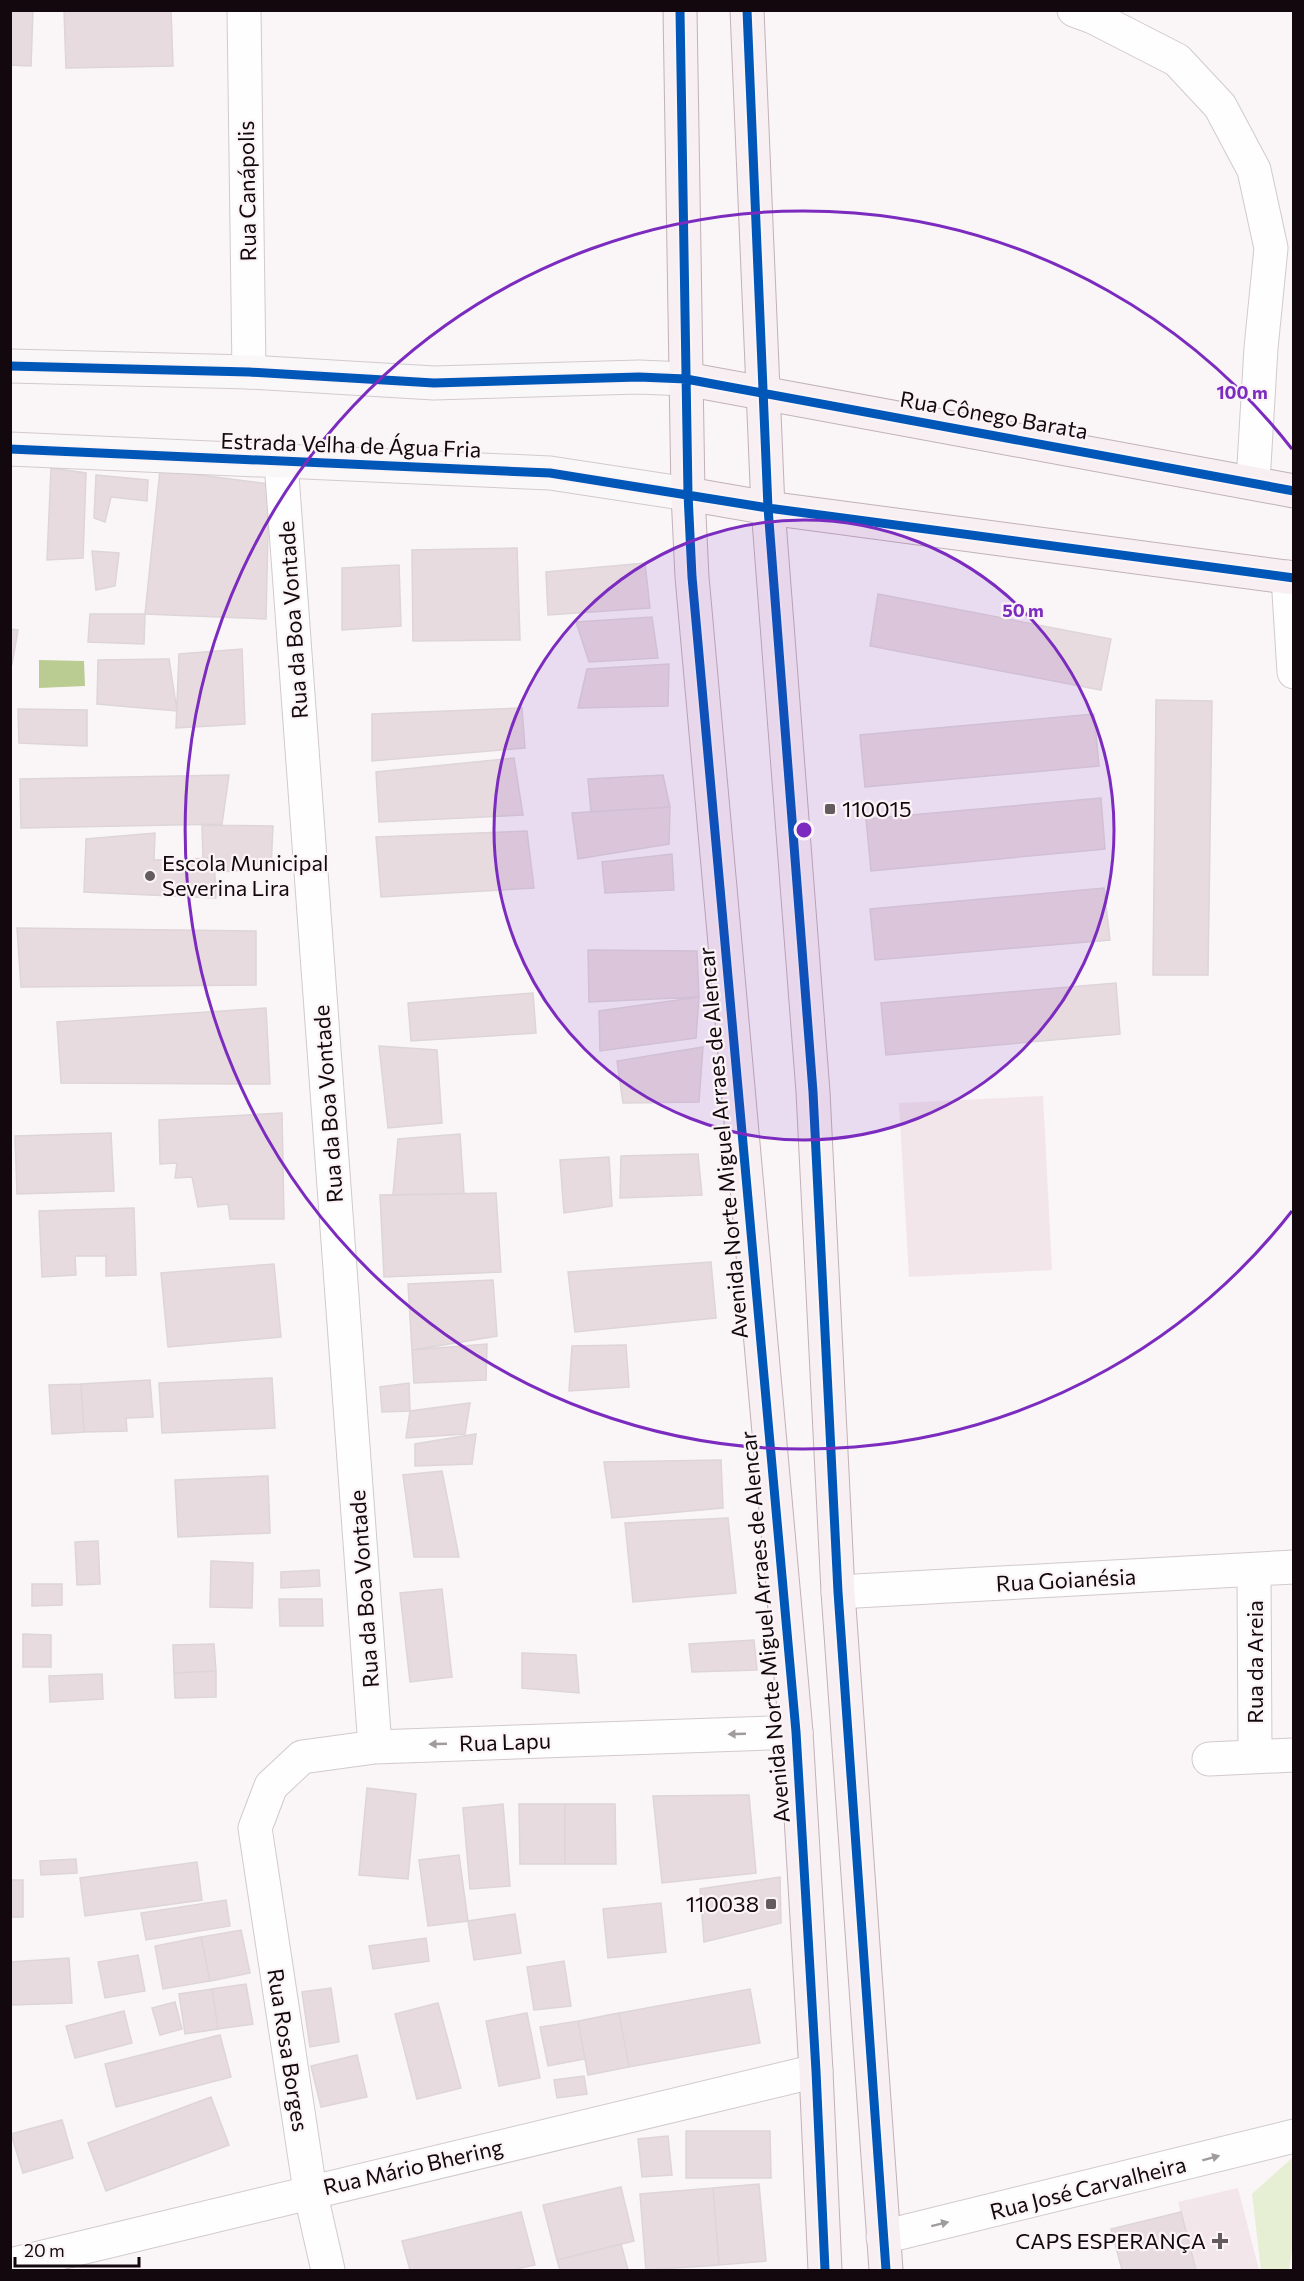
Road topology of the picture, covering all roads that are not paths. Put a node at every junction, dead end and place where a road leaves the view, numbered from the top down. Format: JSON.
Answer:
{"nodes":[{"id":1,"x":244,"y":10,"type":"edge"},
{"id":2,"x":680,"y":10,"type":"edge"},
{"id":3,"x":747,"y":10,"type":"edge"},
{"id":4,"x":1074,"y":10,"type":"edge"},
{"id":5,"x":10,"y":366,"type":"edge"},
{"id":6,"x":249,"y":372,"type":"junction"},
{"id":7,"x":686,"y":379,"type":"junction"},
{"id":8,"x":762,"y":392,"type":"junction"},
{"id":9,"x":10,"y":449,"type":"edge"},
{"id":10,"x":281,"y":462,"type":"junction"},
{"id":11,"x":1253,"y":482,"type":"junction"},
{"id":12,"x":1293,"y":491,"type":"edge"},
{"id":13,"x":688,"y":494,"type":"junction"},
{"id":14,"x":768,"y":508,"type":"junction"},
{"id":15,"x":1291,"y":578,"type":"edge"},
{"id":16,"x":1293,"y":672,"type":"edge"},
{"id":17,"x":1293,"y":1566,"type":"edge"},
{"id":18,"x":1254,"y":1570,"type":"junction"},
{"id":19,"x":838,"y":1592,"type":"junction"},
{"id":20,"x":796,"y":1732,"type":"junction"},
{"id":21,"x":375,"y":1747,"type":"junction"},
{"id":22,"x":1255,"y":1755,"type":"junction"},
{"id":23,"x":1293,"y":1755,"type":"edge"},
{"id":24,"x":1209,"y":1759,"type":"dead end"},
{"id":25,"x":255,"y":1828,"type":"joint"},
{"id":26,"x":816,"y":2071,"type":"junction"},
{"id":27,"x":1293,"y":2136,"type":"edge"},
{"id":28,"x":310,"y":2191,"type":"junction"},
{"id":29,"x":883,"y":2237,"type":"junction"},
{"id":30,"x":10,"y":2265,"type":"edge"},
{"id":31,"x":328,"y":2271,"type":"edge"},
{"id":32,"x":825,"y":2271,"type":"edge"},
{"id":33,"x":886,"y":2271,"type":"edge"}],
"edges":[{"from":1,"to":6,"type":"street","name":"Rua Canápolis"},
{"from":2,"to":7,"type":"main road","name":"Avenida Norte Miguel Arraes de Alencar"},
{"from":3,"to":8,"type":"main road"},
{"from":4,"to":11,"type":"street"},
{"from":5,"to":6,"type":"main road"},
{"from":6,"to":7,"type":"main road"},
{"from":7,"to":8,"type":"main road","name":"Rua Cônego Barata"},
{"from":7,"to":13,"type":"main road","name":"Avenida Norte Miguel Arraes de Alencar"},
{"from":8,"to":11,"type":"main road","name":"Rua Cônego Barata"},
{"from":8,"to":14,"type":"main road"},
{"from":9,"to":10,"type":"main road","name":"Estrada Velha de Água Fria"},
{"from":10,"to":13,"type":"main road","name":"Estrada Velha de Água Fria"},
{"from":10,"to":21,"type":"street","name":"Rua da Boa Vontade"},
{"from":11,"to":12,"type":"main road","name":"Rua Cônego Barata"},
{"from":13,"to":14,"type":"main road"},
{"from":13,"to":20,"type":"main road","name":"Avenida Norte Miguel Arraes de Alencar"},
{"from":14,"to":15,"type":"main road"},
{"from":14,"to":19,"type":"main road"},
{"from":15,"to":16,"type":"street"},
{"from":17,"to":18,"type":"street","name":"Rua Goianésia"},
{"from":18,"to":19,"type":"street","name":"Rua Goianésia"},
{"from":18,"to":22,"type":"street","name":"Rua da Areia"},
{"from":19,"to":29,"type":"main road"},
{"from":20,"to":21,"type":"street","name":"Rua Lapu","one_way":true},
{"from":20,"to":26,"type":"main road","name":"Avenida Norte Miguel Arraes de Alencar"},
{"from":21,"to":25,"type":"street","name":"Rua Lapu"},
{"from":22,"to":23,"type":"street","name":"Rua da Areia"},
{"from":22,"to":24,"type":"street","name":"Rua da Areia"},
{"from":25,"to":28,"type":"street","name":"Rua Rosa Borges"},
{"from":26,"to":28,"type":"street","name":"Rua Mário Bhering"},
{"from":26,"to":32,"type":"main road","name":"Avenida Norte Miguel Arraes de Alencar"},
{"from":29,"to":27,"type":"street","name":"Rua José Carvalheira","one_way":true},
{"from":28,"to":30,"type":"street","name":"Rua Mário Bhering"},
{"from":28,"to":31,"type":"street","name":"Rua Rosa Borges"},
{"from":29,"to":33,"type":"main road"}]}
